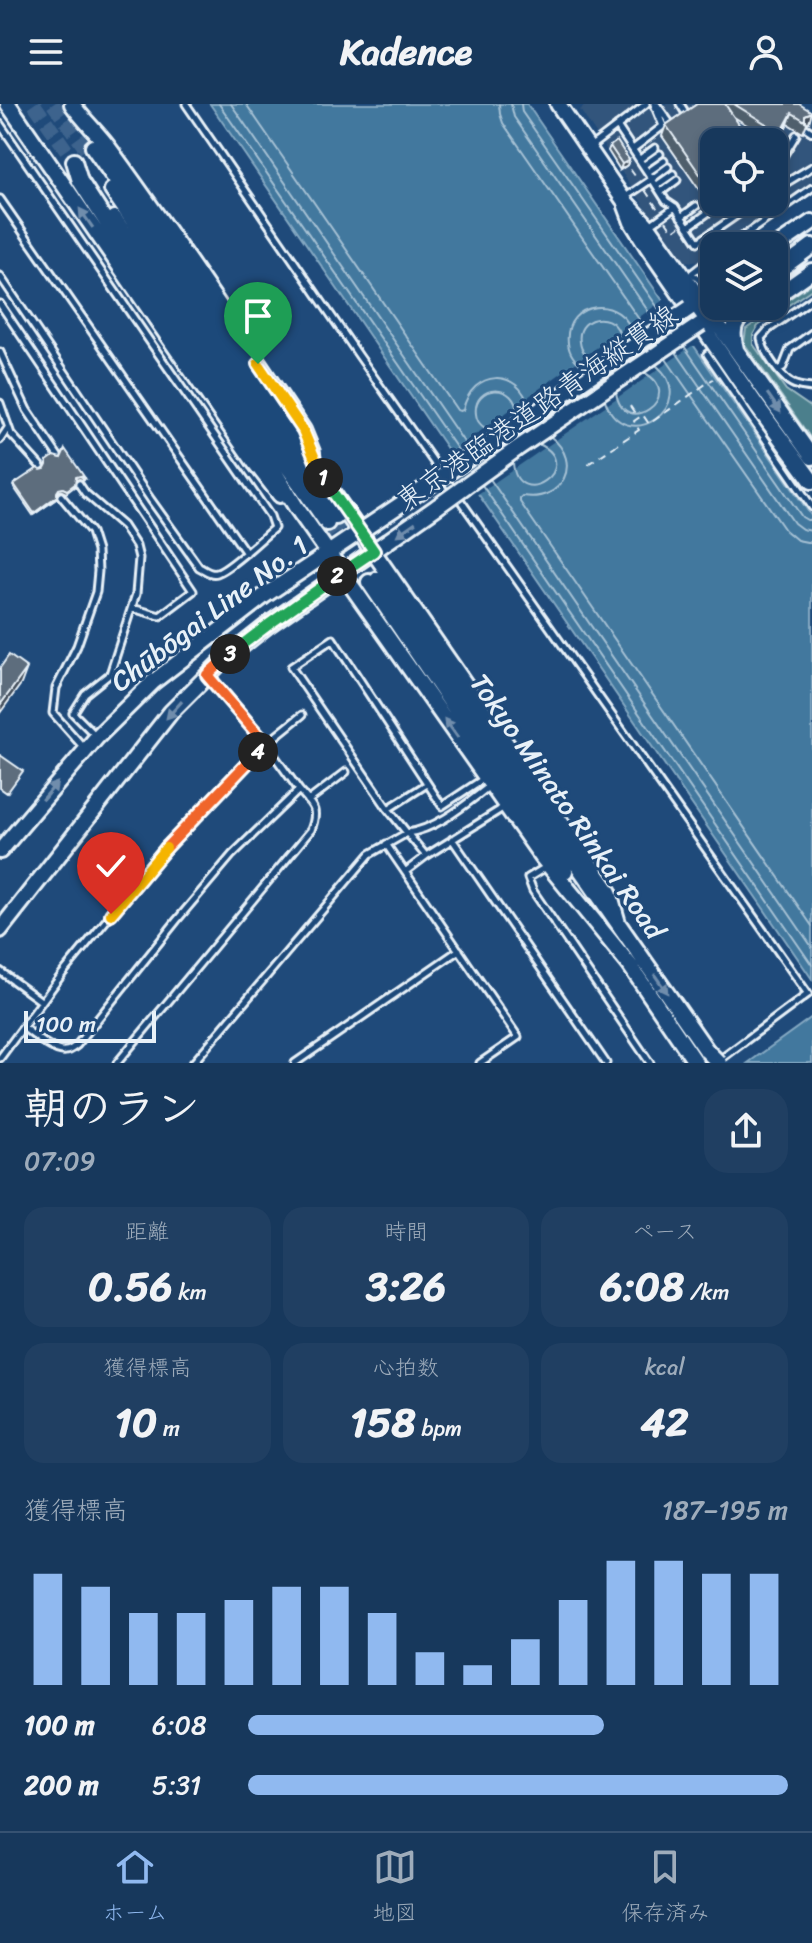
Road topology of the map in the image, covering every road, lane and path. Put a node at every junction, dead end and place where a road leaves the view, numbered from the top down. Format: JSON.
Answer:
{"nodes":[{"id":1,"x":8,"y":104,"type":"edge"},
{"id":2,"x":72,"y":104,"type":"edge"},
{"id":3,"x":186,"y":104,"type":"edge"},
{"id":4,"x":646,"y":104,"type":"edge"},
{"id":5,"x":655,"y":104,"type":"edge"},
{"id":6,"x":680,"y":104,"type":"edge"},
{"id":7,"x":561,"y":105,"type":"edge"},
{"id":8,"x":685,"y":112,"type":"edge"},
{"id":9,"x":670,"y":123,"type":"edge"},
{"id":10,"x":0,"y":124,"type":"edge"},
{"id":11,"x":617,"y":126,"type":"junction"},
{"id":12,"x":796,"y":135,"type":"dead end"},
{"id":13,"x":589,"y":148,"type":"junction"},
{"id":14,"x":655,"y":148,"type":"dead end"},
{"id":15,"x":788,"y":148,"type":"edge"},
{"id":16,"x":633,"y":149,"type":"junction"},
{"id":17,"x":660,"y":154,"type":"dead end"},
{"id":18,"x":640,"y":159,"type":"junction"},
{"id":19,"x":664,"y":161,"type":"dead end"},
{"id":20,"x":644,"y":165,"type":"junction"},
{"id":21,"x":668,"y":167,"type":"dead end"},
{"id":22,"x":812,"y":167,"type":"edge"},
{"id":23,"x":630,"y":169,"type":"dead end"},
{"id":24,"x":648,"y":172,"type":"junction"},
{"id":25,"x":673,"y":174,"type":"dead end"},
{"id":26,"x":652,"y":179,"type":"junction"},
{"id":27,"x":638,"y":180,"type":"dead end"},
{"id":28,"x":677,"y":180,"type":"dead end"},
{"id":29,"x":788,"y":182,"type":"edge"},
{"id":30,"x":657,"y":185,"type":"junction"},
{"id":31,"x":812,"y":188,"type":"edge"},
{"id":32,"x":644,"y":189,"type":"dead end"},
{"id":33,"x":661,"y":192,"type":"junction"},
{"id":34,"x":0,"y":199,"type":"edge"},
{"id":35,"x":623,"y":199,"type":"junction"},
{"id":36,"x":696,"y":206,"type":"dead end"},
{"id":37,"x":675,"y":207,"type":"junction"},
{"id":38,"x":659,"y":212,"type":"dead end"},
{"id":39,"x":703,"y":216,"type":"edge"},
{"id":40,"x":736,"y":216,"type":"edge"},
{"id":41,"x":681,"y":217,"type":"junction"},
{"id":42,"x":665,"y":220,"type":"dead end"},
{"id":43,"x":812,"y":222,"type":"edge"},
{"id":44,"x":648,"y":226,"type":"junction"},
{"id":45,"x":680,"y":226,"type":"dead end"},
{"id":46,"x":688,"y":227,"type":"junction"},
{"id":47,"x":749,"y":232,"type":"edge"},
{"id":48,"x":788,"y":238,"type":"edge"},
{"id":49,"x":812,"y":246,"type":"edge"},
{"id":50,"x":788,"y":264,"type":"edge"},
{"id":51,"x":700,"y":267,"type":"edge"},
{"id":52,"x":812,"y":271,"type":"edge"},
{"id":53,"x":0,"y":276,"type":"edge"},
{"id":54,"x":788,"y":288,"type":"edge"},
{"id":55,"x":700,"y":290,"type":"edge"},
{"id":56,"x":700,"y":293,"type":"edge"},
{"id":57,"x":700,"y":294,"type":"edge"},
{"id":58,"x":700,"y":301,"type":"edge"},
{"id":59,"x":811,"y":301,"type":"edge"},
{"id":60,"x":0,"y":304,"type":"edge"},
{"id":61,"x":738,"y":320,"type":"edge"},
{"id":62,"x":706,"y":321,"type":"junction"},
{"id":63,"x":812,"y":333,"type":"edge"},
{"id":64,"x":736,"y":349,"type":"junction"},
{"id":65,"x":0,"y":352,"type":"edge"},
{"id":66,"x":707,"y":354,"type":"dead end"},
{"id":67,"x":778,"y":370,"type":"junction"},
{"id":68,"x":716,"y":376,"type":"dead end"},
{"id":69,"x":812,"y":388,"type":"edge"},
{"id":70,"x":0,"y":403,"type":"edge"},
{"id":71,"x":630,"y":406,"type":"dead end"},
{"id":72,"x":638,"y":418,"type":"junction"},
{"id":73,"x":8,"y":428,"type":"junction"},
{"id":74,"x":0,"y":440,"type":"edge"},
{"id":75,"x":58,"y":456,"type":"edge"},
{"id":76,"x":812,"y":457,"type":"edge"},
{"id":77,"x":588,"y":464,"type":"dead end"},
{"id":78,"x":41,"y":467,"type":"edge"},
{"id":79,"x":320,"y":474,"type":"junction"},
{"id":80,"x":812,"y":481,"type":"edge"},
{"id":81,"x":79,"y":484,"type":"edge"},
{"id":82,"x":61,"y":496,"type":"edge"},
{"id":83,"x":296,"y":507,"type":"junction"},
{"id":84,"x":812,"y":507,"type":"edge"},
{"id":85,"x":361,"y":533,"type":"junction"},
{"id":86,"x":374,"y":551,"type":"junction"},
{"id":87,"x":246,"y":553,"type":"junction"},
{"id":88,"x":329,"y":554,"type":"junction"},
{"id":89,"x":342,"y":573,"type":"junction"},
{"id":90,"x":132,"y":608,"type":"junction"},
{"id":91,"x":207,"y":675,"type":"junction"},
{"id":92,"x":302,"y":715,"type":"dead end"},
{"id":93,"x":97,"y":737,"type":"junction"},
{"id":94,"x":266,"y":744,"type":"junction"},
{"id":95,"x":85,"y":750,"type":"junction"},
{"id":96,"x":346,"y":772,"type":"dead end"},
{"id":97,"x":489,"y":780,"type":"junction"},
{"id":98,"x":427,"y":784,"type":"junction"},
{"id":99,"x":299,"y":790,"type":"junction"},
{"id":100,"x":308,"y":801,"type":"junction"},
{"id":101,"x":506,"y":806,"type":"junction"},
{"id":102,"x":388,"y":809,"type":"junction"},
{"id":103,"x":407,"y":833,"type":"junction"},
{"id":104,"x":452,"y":839,"type":"junction"},
{"id":105,"x":386,"y":844,"type":"junction"},
{"id":106,"x":1,"y":846,"type":"edge"},
{"id":107,"x":426,"y":856,"type":"junction"},
{"id":108,"x":549,"y":864,"type":"junction"},
{"id":109,"x":405,"y":872,"type":"junction"},
{"id":110,"x":618,"y":923,"type":"junction"},
{"id":111,"x":0,"y":930,"type":"edge"},
{"id":112,"x":459,"y":950,"type":"junction"},
{"id":113,"x":633,"y":969,"type":"junction"},
{"id":114,"x":0,"y":971,"type":"edge"},
{"id":115,"x":41,"y":1001,"type":"junction"},
{"id":116,"x":23,"y":1027,"type":"junction"},
{"id":117,"x":712,"y":1057,"type":"edge"},
{"id":118,"x":0,"y":1058,"type":"edge"},
{"id":119,"x":693,"y":1058,"type":"edge"},
{"id":120,"x":117,"y":1063,"type":"edge"},
{"id":121,"x":193,"y":1063,"type":"edge"},
{"id":122,"x":295,"y":1063,"type":"edge"},
{"id":123,"x":480,"y":1063,"type":"edge"},
{"id":124,"x":606,"y":1063,"type":"edge"},
{"id":125,"x":650,"y":1063,"type":"edge"}],
"edges":[{"from":83,"to":1,"type":"street","one_way":true},
{"from":2,"to":79,"type":"street"},
{"from":3,"to":117,"type":"lane"},
{"from":4,"to":11,"type":"lane"},
{"from":5,"to":9,"type":"lane"},
{"from":5,"to":16,"type":"lane"},
{"from":6,"to":8,"type":"lane"},
{"from":7,"to":13,"type":"street"},
{"from":10,"to":87,"type":"lane"},
{"from":11,"to":13,"type":"lane"},
{"from":11,"to":16,"type":"lane"},
{"from":12,"to":15,"type":"lane"},
{"from":13,"to":35,"type":"street"},
{"from":14,"to":18,"type":"lane"},
{"from":16,"to":18,"type":"lane"},
{"from":17,"to":20,"type":"lane"},
{"from":18,"to":20,"type":"lane"},
{"from":19,"to":24,"type":"lane"},
{"from":20,"to":24,"type":"lane"},
{"from":21,"to":26,"type":"lane"},
{"from":22,"to":29,"type":"lane"},
{"from":23,"to":27,"type":"path"},
{"from":24,"to":26,"type":"lane"},
{"from":25,"to":30,"type":"lane"},
{"from":26,"to":30,"type":"lane"},
{"from":26,"to":35,"type":"lane"},
{"from":28,"to":33,"type":"lane"},
{"from":30,"to":33,"type":"lane"},
{"from":31,"to":47,"type":"lane"},
{"from":32,"to":38,"type":"path"},
{"from":33,"to":37,"type":"lane"},
{"from":34,"to":87,"type":"lane"},
{"from":35,"to":44,"type":"street"},
{"from":35,"to":57,"type":"street"},
{"from":36,"to":41,"type":"lane"},
{"from":37,"to":41,"type":"lane"},
{"from":37,"to":44,"type":"lane"},
{"from":39,"to":46,"type":"lane"},
{"from":40,"to":46,"type":"lane"},
{"from":41,"to":46,"type":"lane"},
{"from":42,"to":45,"type":"path"},
{"from":43,"to":48,"type":"street"},
{"from":44,"to":56,"type":"street"},
{"from":49,"to":50,"type":"street"},
{"from":51,"to":55,"type":"lane"},
{"from":52,"to":54,"type":"street"},
{"from":53,"to":87,"type":"lane"},
{"from":58,"to":85,"type":"street","name":"東京港臨港道路青海縦貫線","bridge":true},
{"from":59,"to":67,"type":"lane"},
{"from":60,"to":90,"type":"lane"},
{"from":61,"to":64,"type":"street"},
{"from":62,"to":64,"type":"street"},
{"from":62,"to":80,"type":"street"},
{"from":62,"to":86,"type":"street","name":"東京港臨港道路青海縦貫線","one_way":true,"bridge":true},
{"from":63,"to":67,"type":"lane"},
{"from":64,"to":76,"type":"street","one_way":true},
{"from":65,"to":75,"type":"lane"},
{"from":66,"to":84,"type":"lane"},
{"from":67,"to":69,"type":"lane"},
{"from":68,"to":72,"type":"path"},
{"from":70,"to":73,"type":"lane"},
{"from":71,"to":72,"type":"path"},
{"from":72,"to":77,"type":"path"},
{"from":73,"to":74,"type":"lane"},
{"from":73,"to":78,"type":"lane"},
{"from":79,"to":83,"type":"street"},
{"from":79,"to":85,"type":"street"},
{"from":81,"to":90,"type":"lane"},
{"from":82,"to":95,"type":"lane"},
{"from":83,"to":88,"type":"street"},
{"from":85,"to":86,"type":"street"},
{"from":85,"to":88,"type":"street","name":"Chūbōgai Line No. 1"},
{"from":86,"to":89,"type":"street","name":"Chūbōgai Line No. 1"},
{"from":86,"to":110,"type":"street"},
{"from":88,"to":89,"type":"street"},
{"from":88,"to":93,"type":"street","name":"Chūbōgai Line No. 1"},
{"from":89,"to":91,"type":"street","name":"Chūbōgai Line No. 1"},
{"from":97,"to":89,"type":"street","one_way":true},
{"from":90,"to":93,"type":"lane"},
{"from":91,"to":94,"type":"lane"},
{"from":91,"to":111,"type":"street","name":"Chūbōgai Line No. 1","one_way":true},
{"from":92,"to":94,"type":"lane"},
{"from":93,"to":95,"type":"street","name":"Chūbōgai Line No. 1"},
{"from":94,"to":99,"type":"lane"},
{"from":94,"to":115,"type":"lane"},
{"from":106,"to":95,"type":"street","name":"Chūbōgai Line No. 1","one_way":true},
{"from":96,"to":100,"type":"lane"},
{"from":97,"to":98,"type":"lane"},
{"from":97,"to":101,"type":"street"},
{"from":97,"to":103,"type":"lane"},
{"from":98,"to":102,"type":"lane"},
{"from":98,"to":102,"type":"lane"},
{"from":99,"to":100,"type":"lane"},
{"from":99,"to":116,"type":"lane"},
{"from":100,"to":120,"type":"lane"},
{"from":101,"to":104,"type":"lane"},
{"from":101,"to":108,"type":"street"},
{"from":102,"to":103,"type":"lane"},
{"from":103,"to":105,"type":"lane"},
{"from":103,"to":107,"type":"lane"},
{"from":104,"to":107,"type":"lane"},
{"from":104,"to":124,"type":"lane"},
{"from":105,"to":109,"type":"lane"},
{"from":105,"to":121,"type":"lane"},
{"from":107,"to":109,"type":"lane"},
{"from":108,"to":113,"type":"street"},
{"from":108,"to":125,"type":"lane"},
{"from":109,"to":112,"type":"lane"},
{"from":110,"to":113,"type":"street","name":"Tokyo Minato Rinkai Road"},
{"from":110,"to":117,"type":"street","name":"Tokyo Minato Rinkai Road","one_way":true},
{"from":112,"to":122,"type":"lane"},
{"from":112,"to":123,"type":"lane"},
{"from":113,"to":119,"type":"street","name":"Tokyo Minato Rinkai Road"},
{"from":114,"to":115,"type":"lane"},
{"from":115,"to":116,"type":"lane"},
{"from":116,"to":118,"type":"lane"}]}
